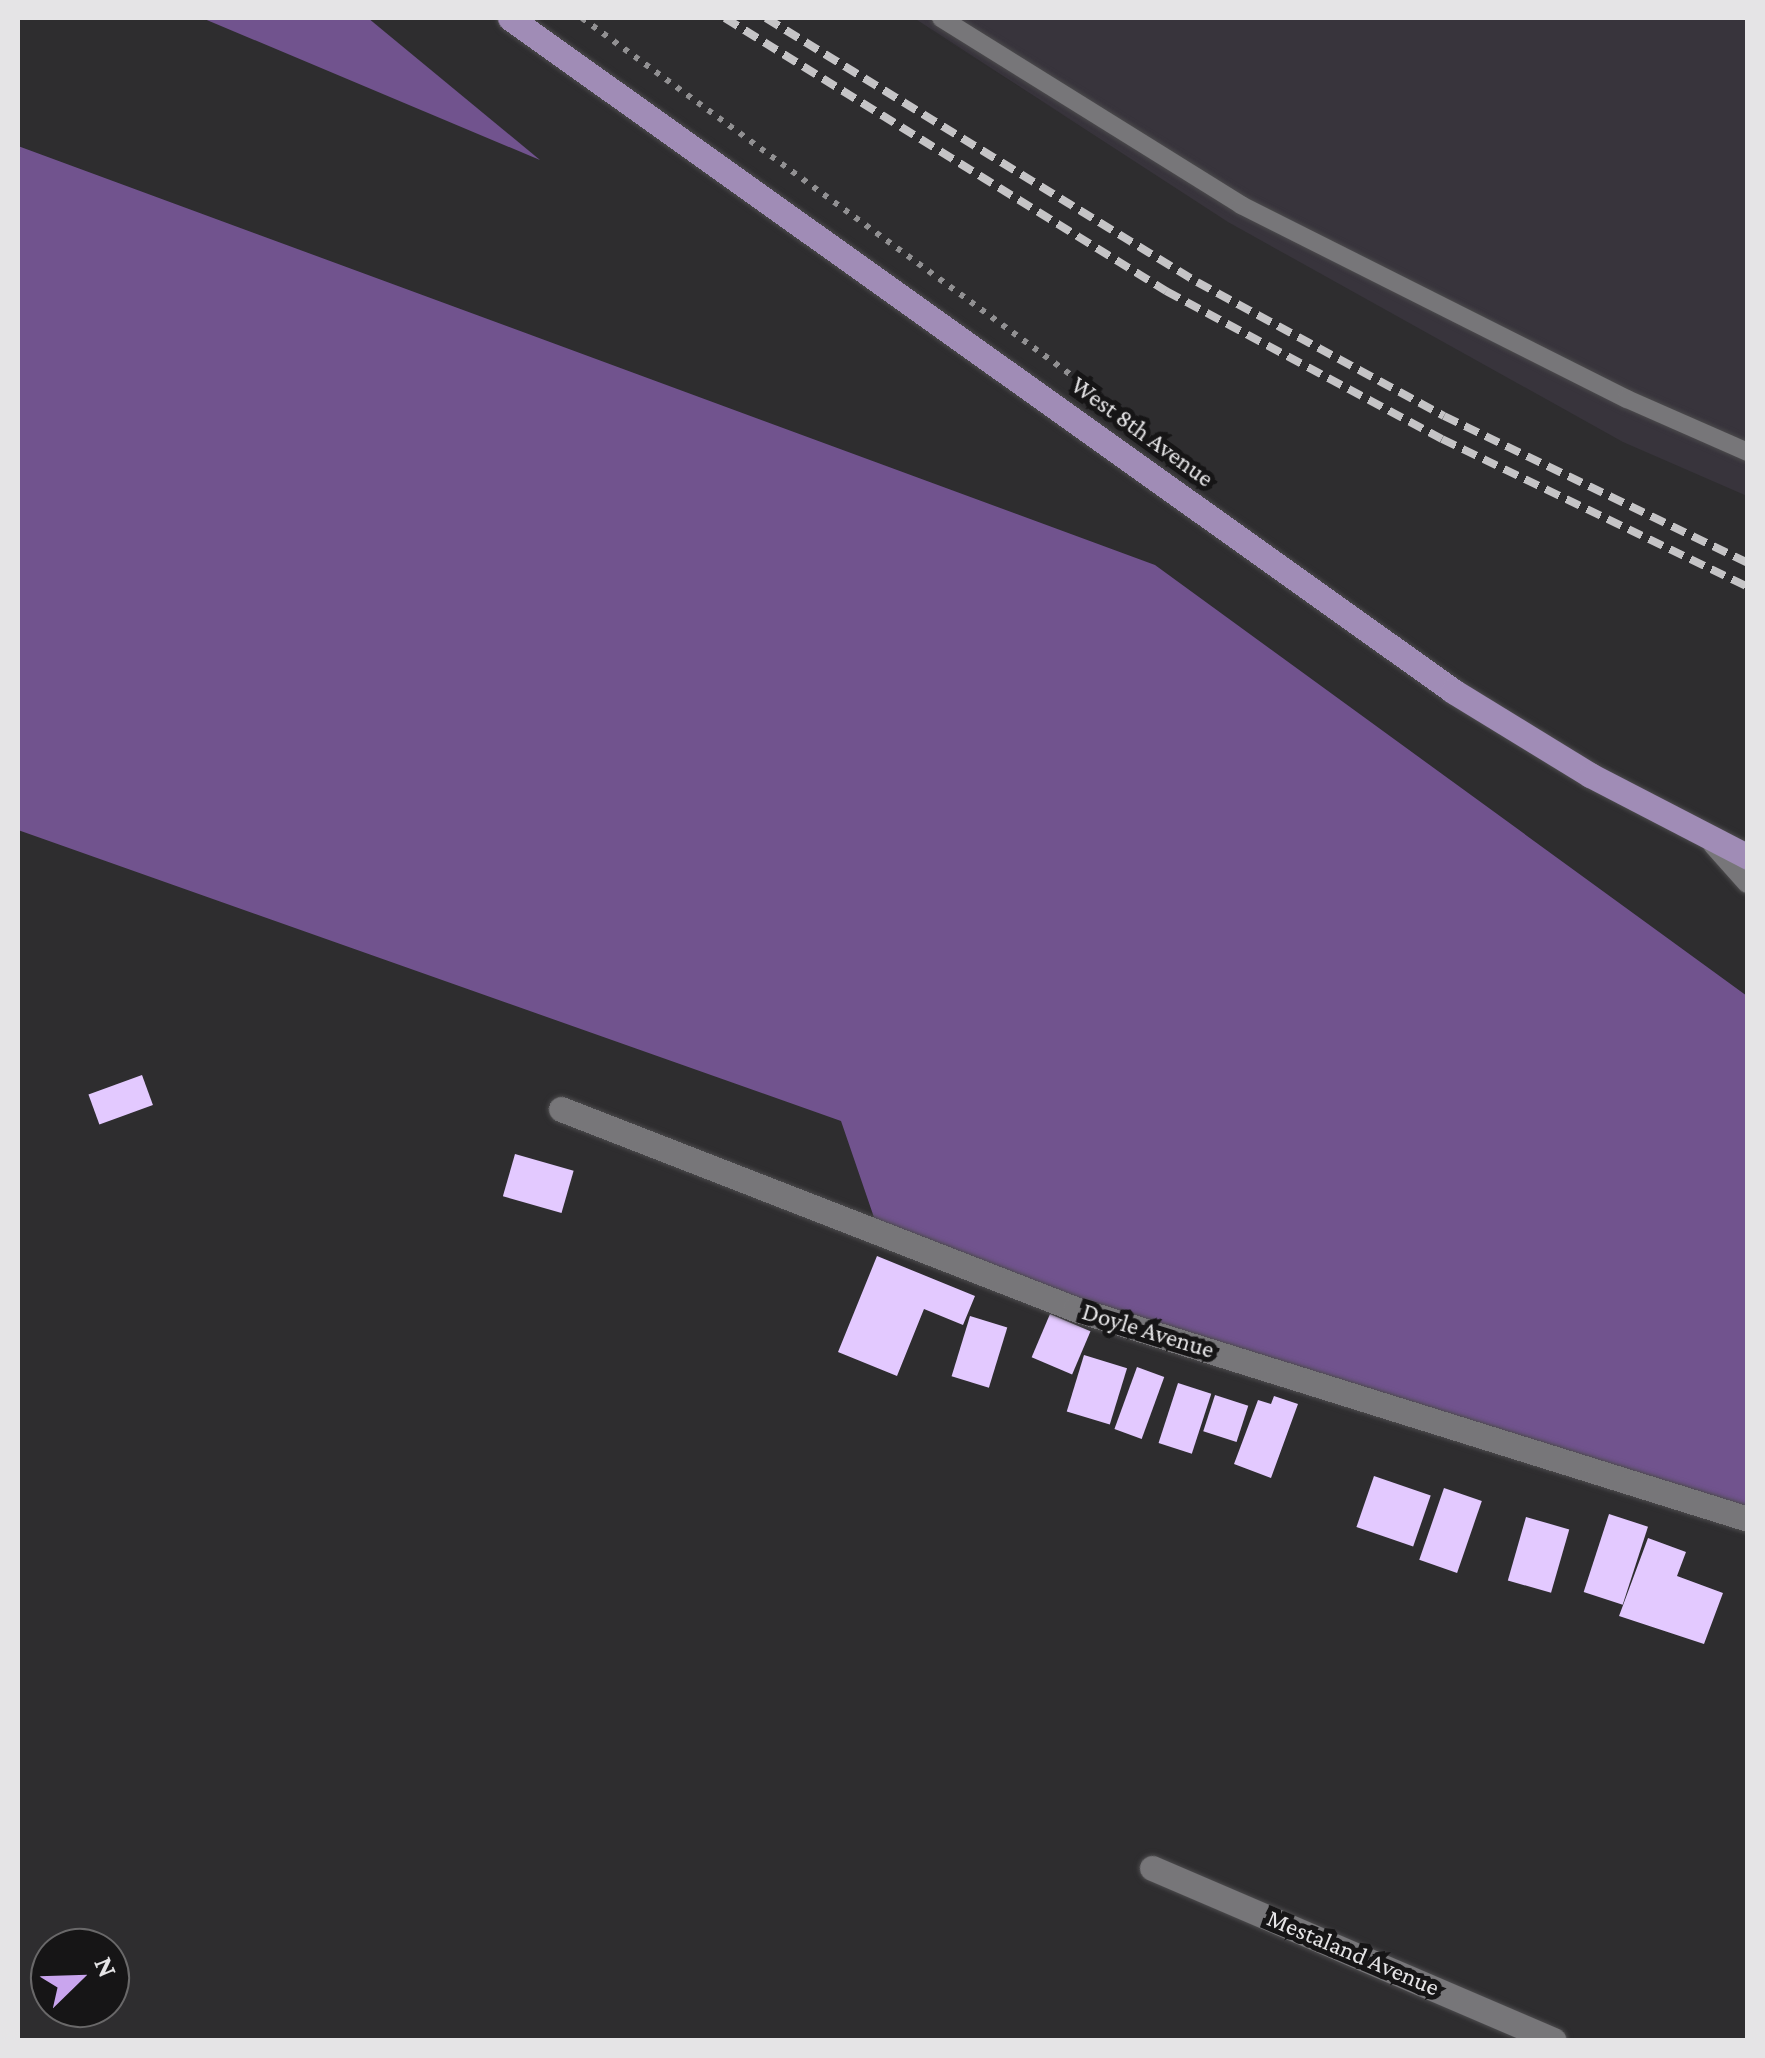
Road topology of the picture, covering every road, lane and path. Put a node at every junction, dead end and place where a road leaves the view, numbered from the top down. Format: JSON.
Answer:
{"nodes":[{"id":1,"x":510,"y":18,"type":"edge"},
{"id":2,"x":582,"y":18,"type":"edge"},
{"id":3,"x":941,"y":18,"type":"edge"},
{"id":4,"x":1139,"y":425,"type":"dead end"},
{"id":5,"x":1748,"y":452,"type":"edge"},
{"id":6,"x":1715,"y":843,"type":"junction"},
{"id":7,"x":1748,"y":857,"type":"edge"},
{"id":8,"x":1748,"y":880,"type":"edge"},
{"id":9,"x":561,"y":1108,"type":"dead end"},
{"id":10,"x":1748,"y":1520,"type":"edge"},
{"id":11,"x":1152,"y":1868,"type":"dead end"},
{"id":12,"x":1554,"y":2040,"type":"edge"}],
"edges":[{"from":1,"to":6,"type":"main road","name":"West 8th Avenue"},
{"from":2,"to":4,"type":"path"},
{"from":3,"to":5,"type":"lane"},
{"from":6,"to":7,"type":"main road"},
{"from":6,"to":8,"type":"street","name":"West 8th Avenue"},
{"from":9,"to":10,"type":"street","name":"Doyle Avenue"},
{"from":11,"to":12,"type":"street","name":"Mestaland Avenue"}]}
